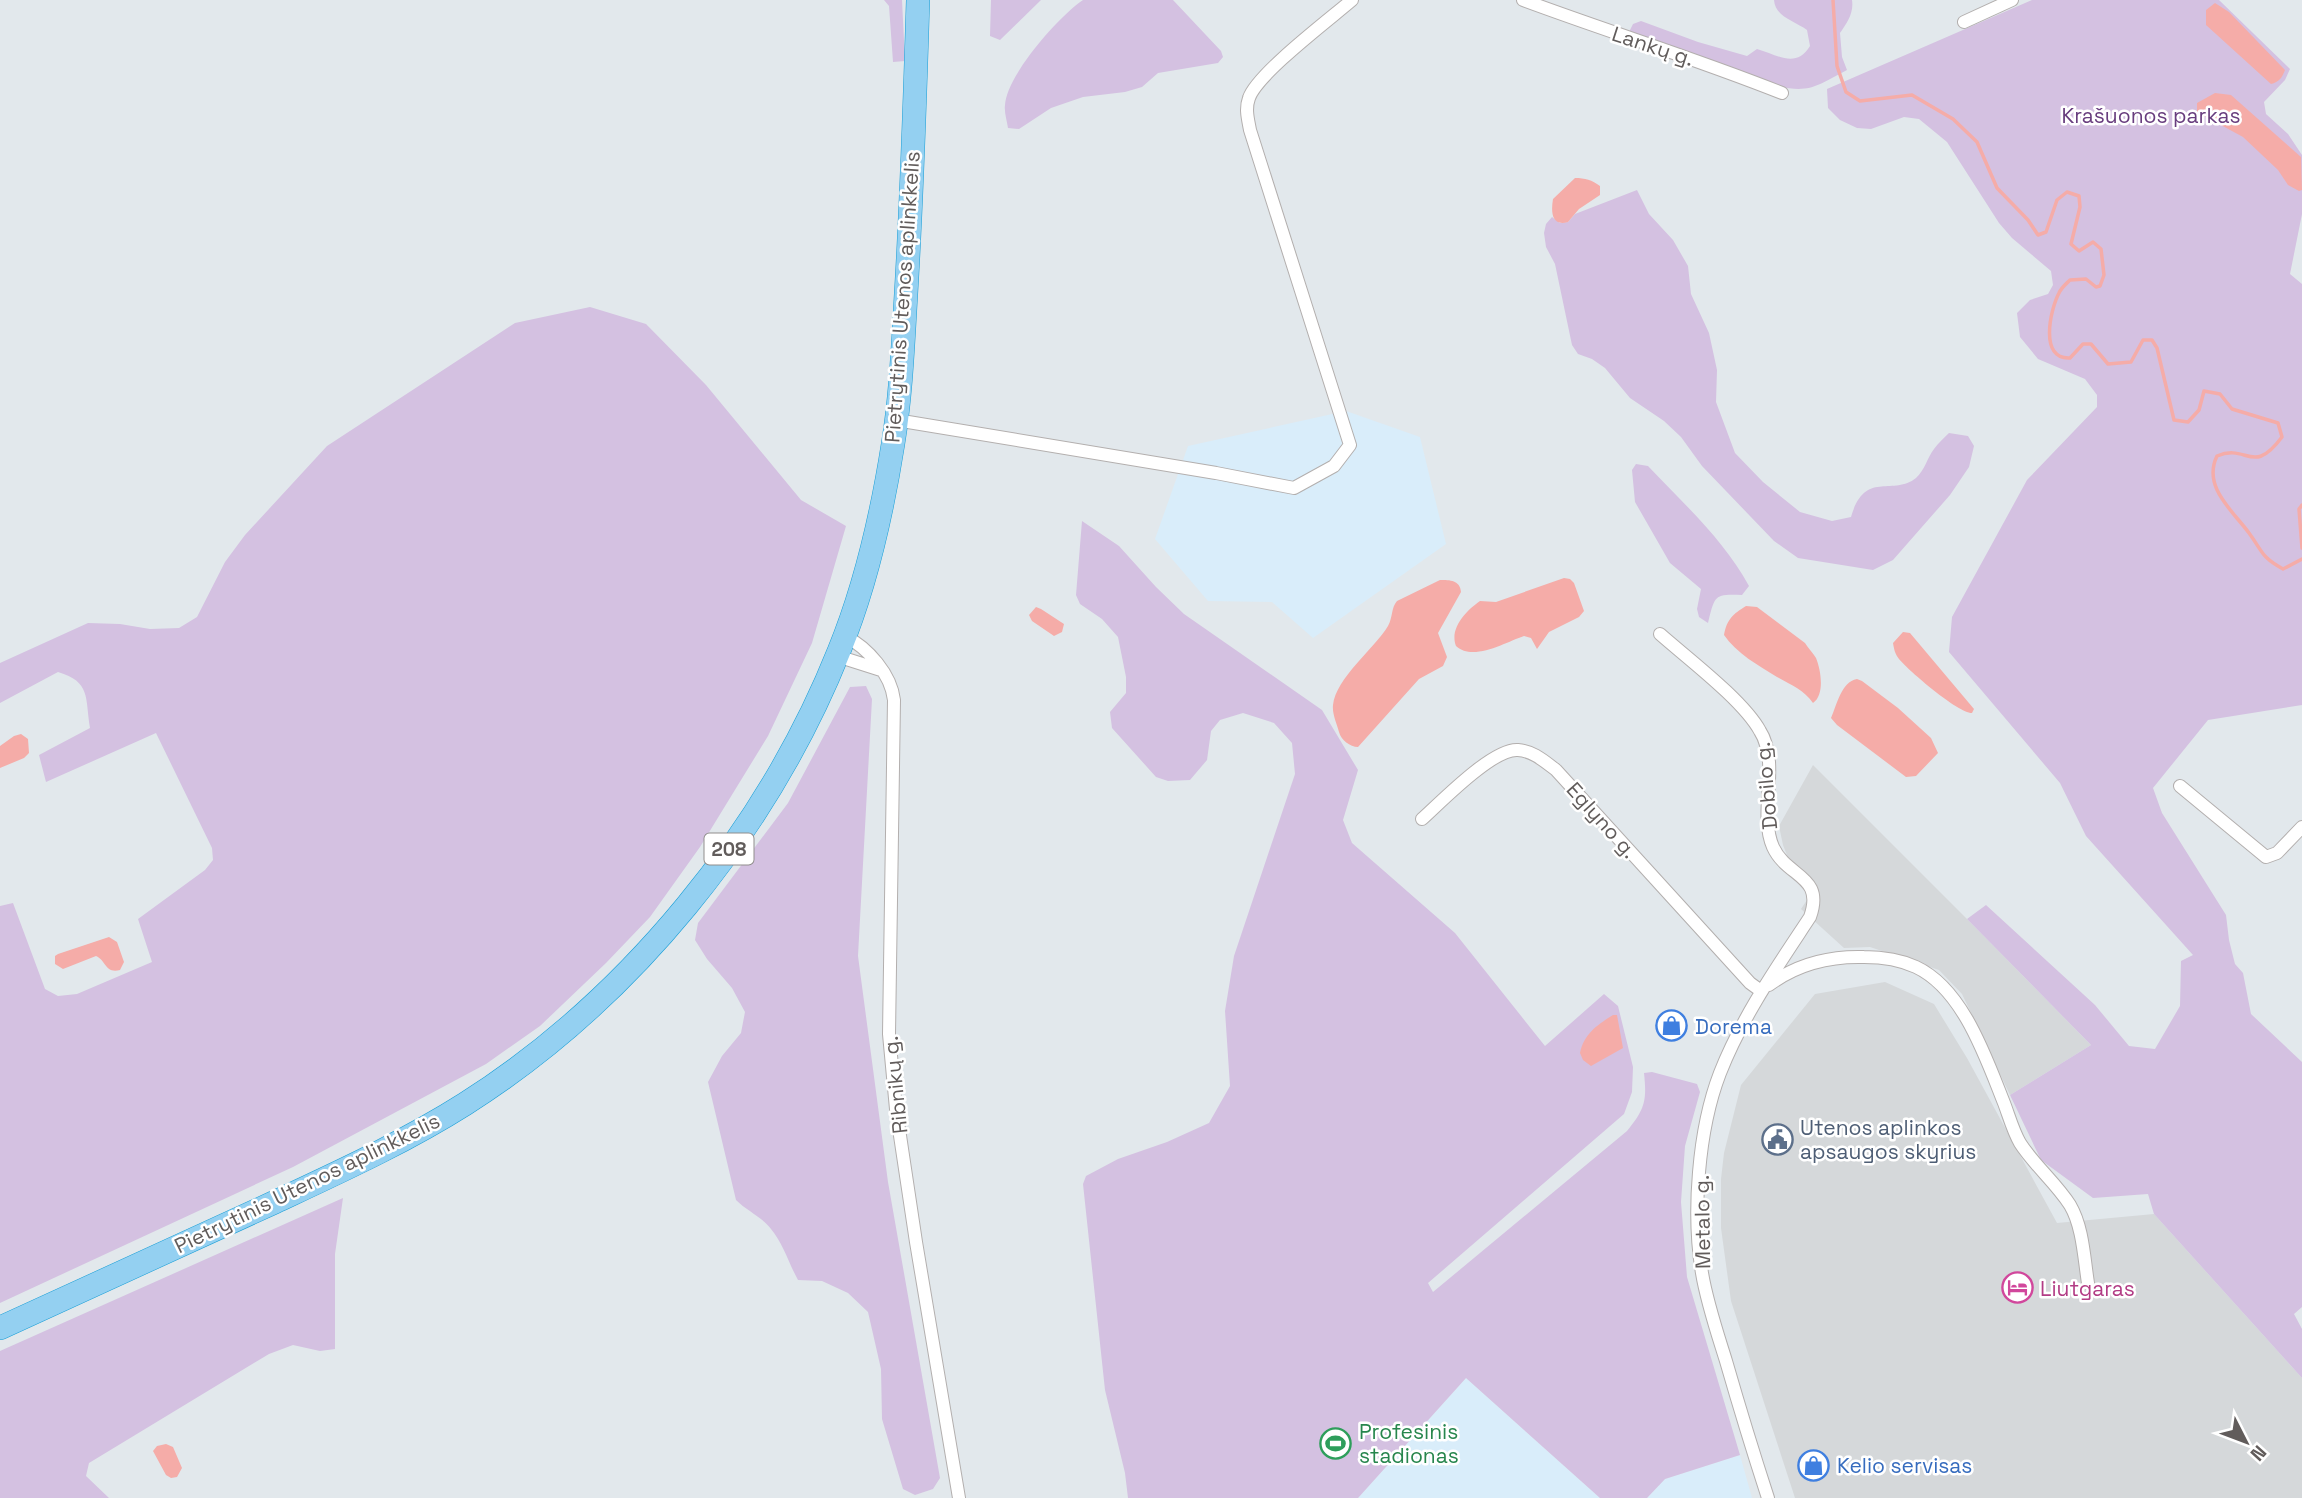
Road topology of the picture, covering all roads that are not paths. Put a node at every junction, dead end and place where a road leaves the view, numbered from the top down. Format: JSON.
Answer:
{"nodes":[{"id":1,"x":918,"y":0,"type":"edge"},
{"id":2,"x":1352,"y":0,"type":"edge"},
{"id":3,"x":1523,"y":0,"type":"edge"},
{"id":4,"x":2012,"y":0,"type":"edge"},
{"id":5,"x":1964,"y":22,"type":"dead end"},
{"id":6,"x":1782,"y":93,"type":"dead end"},
{"id":7,"x":897,"y":420,"type":"junction"},
{"id":8,"x":1660,"y":634,"type":"dead end"},
{"id":9,"x":841,"y":646,"type":"junction"},
{"id":10,"x":882,"y":670,"type":"junction"},
{"id":11,"x":2180,"y":786,"type":"dead end"},
{"id":12,"x":1422,"y":819,"type":"dead end"},
{"id":13,"x":2302,"y":827,"type":"edge"},
{"id":14,"x":1760,"y":991,"type":"junction"},
{"id":15,"x":2088,"y":1283,"type":"dead end"},
{"id":16,"x":0,"y":1328,"type":"edge"},
{"id":17,"x":959,"y":1498,"type":"edge"},
{"id":18,"x":1768,"y":1498,"type":"edge"}],
"edges":[{"from":1,"to":7,"type":"highway","name":"Pietrytinis Utenos aplinkkelis","number":"208"},
{"from":2,"to":7,"type":"street"},
{"from":3,"to":6,"type":"street","name":"Lankų g."},
{"from":4,"to":5,"type":"street"},
{"from":7,"to":9,"type":"highway","name":"Pietrytinis Utenos aplinkkelis","number":"208"},
{"from":8,"to":14,"type":"street","name":"Dobilo g."},
{"from":9,"to":10,"type":"street"},
{"from":9,"to":10,"type":"street"},
{"from":9,"to":16,"type":"highway","name":"Pietrytinis Utenos aplinkkelis","number":"208"},
{"from":10,"to":17,"type":"street","name":"Ribnikų g."},
{"from":11,"to":13,"type":"street"},
{"from":12,"to":14,"type":"street","name":"Eglyno g."},
{"from":14,"to":15,"type":"street"},
{"from":14,"to":18,"type":"street","name":"Metalo g."}]}
